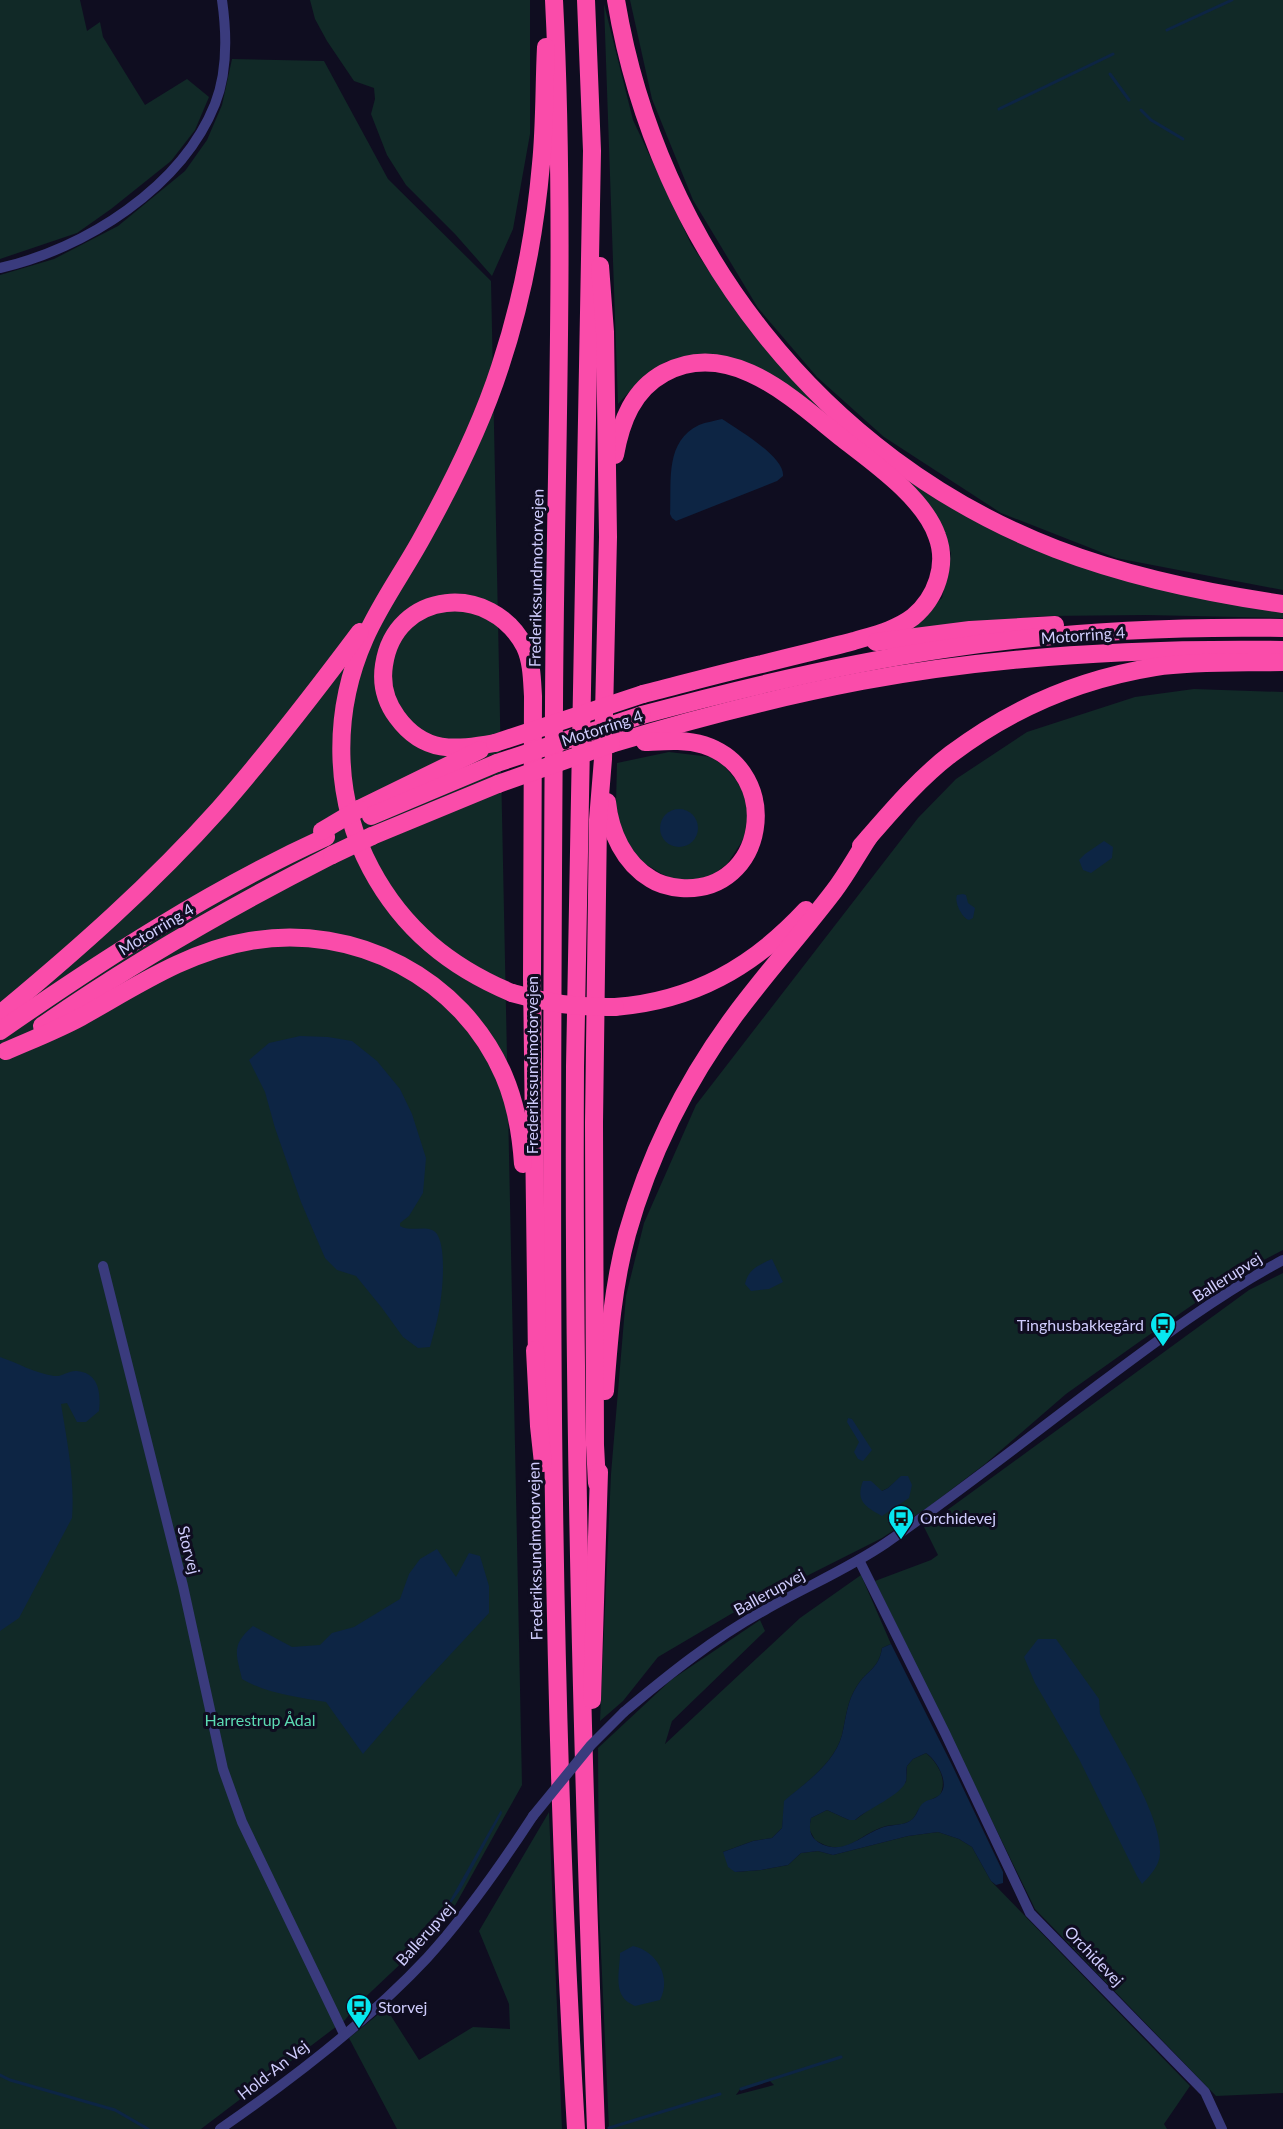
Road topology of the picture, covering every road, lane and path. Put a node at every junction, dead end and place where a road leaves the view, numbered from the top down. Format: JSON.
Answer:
{"nodes":[{"id":1,"x":222,"y":0,"type":"edge"},
{"id":2,"x":547,"y":0,"type":"edge"},
{"id":3,"x":554,"y":0,"type":"edge"},
{"id":4,"x":586,"y":0,"type":"edge"},
{"id":5,"x":616,"y":0,"type":"edge"},
{"id":6,"x":592,"y":151,"type":"junction"},
{"id":7,"x":0,"y":268,"type":"edge"},
{"id":8,"x":608,"y":537,"type":"junction"},
{"id":9,"x":385,"y":599,"type":"junction"},
{"id":10,"x":1283,"y":604,"type":"edge"},
{"id":11,"x":1283,"y":628,"type":"edge"},
{"id":12,"x":1129,"y":630,"type":"junction"},
{"id":13,"x":1283,"y":650,"type":"edge"},
{"id":14,"x":818,"y":651,"type":"junction"},
{"id":15,"x":1283,"y":662,"type":"edge"},
{"id":16,"x":641,"y":739,"type":"junction"},
{"id":17,"x":495,"y":743,"type":"junction"},
{"id":18,"x":607,"y":751,"type":"junction"},
{"id":19,"x":360,"y":814,"type":"junction"},
{"id":20,"x":869,"y":837,"type":"junction"},
{"id":21,"x":0,"y":1014,"type":"edge"},
{"id":22,"x":0,"y":1030,"type":"edge"},
{"id":23,"x":3,"y":1053,"type":"edge"},
{"id":24,"x":1283,"y":1260,"type":"edge"},
{"id":25,"x":103,"y":1266,"type":"dead end"},
{"id":26,"x":537,"y":1360,"type":"junction"},
{"id":27,"x":597,"y":1483,"type":"junction"},
{"id":28,"x":555,"y":1555,"type":"junction"},
{"id":29,"x":859,"y":1560,"type":"junction"},
{"id":30,"x":584,"y":1818,"type":"junction"},
{"id":31,"x":344,"y":2034,"type":"junction"},
{"id":32,"x":220,"y":2129,"type":"edge"},
{"id":33,"x":576,"y":2129,"type":"edge"},
{"id":34,"x":596,"y":2129,"type":"edge"},
{"id":35,"x":1222,"y":2129,"type":"edge"}],
"edges":[{"from":1,"to":7,"type":"street"},
{"from":2,"to":9,"type":"highway"},
{"from":3,"to":28,"type":"highway","name":"Frederikssundmotorvejen"},
{"from":4,"to":6,"type":"highway"},
{"from":5,"to":10,"type":"highway"},
{"from":6,"to":8,"type":"highway"},
{"from":6,"to":30,"type":"highway"},
{"from":8,"to":14,"type":"highway"},
{"from":8,"to":18,"type":"highway"},
{"from":9,"to":20,"type":"highway","bridge":true},
{"from":9,"to":21,"type":"highway"},
{"from":11,"to":12,"type":"highway","name":"Motorring 4"},
{"from":12,"to":14,"type":"highway"},
{"from":12,"to":19,"type":"highway","name":"Motorring 4","bridge":true},
{"from":13,"to":16,"type":"highway","name":"Motorring 4"},
{"from":14,"to":17,"type":"highway","bridge":true},
{"from":15,"to":20,"type":"highway"},
{"from":16,"to":18,"type":"highway"},
{"from":16,"to":18,"type":"highway"},
{"from":17,"to":19,"type":"highway"},
{"from":17,"to":26,"type":"highway"},
{"from":18,"to":23,"type":"highway","name":"Motorring 4","bridge":true},
{"from":18,"to":27,"type":"highway"},
{"from":19,"to":22,"type":"highway","name":"Motorring 4"},
{"from":20,"to":27,"type":"highway"},
{"from":23,"to":26,"type":"highway"},
{"from":24,"to":29,"type":"street","name":"Ballerupvej"},
{"from":25,"to":31,"type":"street","name":"Storvej"},
{"from":26,"to":28,"type":"highway"},
{"from":27,"to":30,"type":"highway"},
{"from":28,"to":33,"type":"highway","name":"Frederikssundmotorvejen"},
{"from":29,"to":31,"type":"street","name":"Ballerupvej","bridge":true},
{"from":29,"to":35,"type":"street","name":"Orchidevej"},
{"from":30,"to":34,"type":"highway"},
{"from":31,"to":32,"type":"street","name":"Hold-An Vej"}]}
